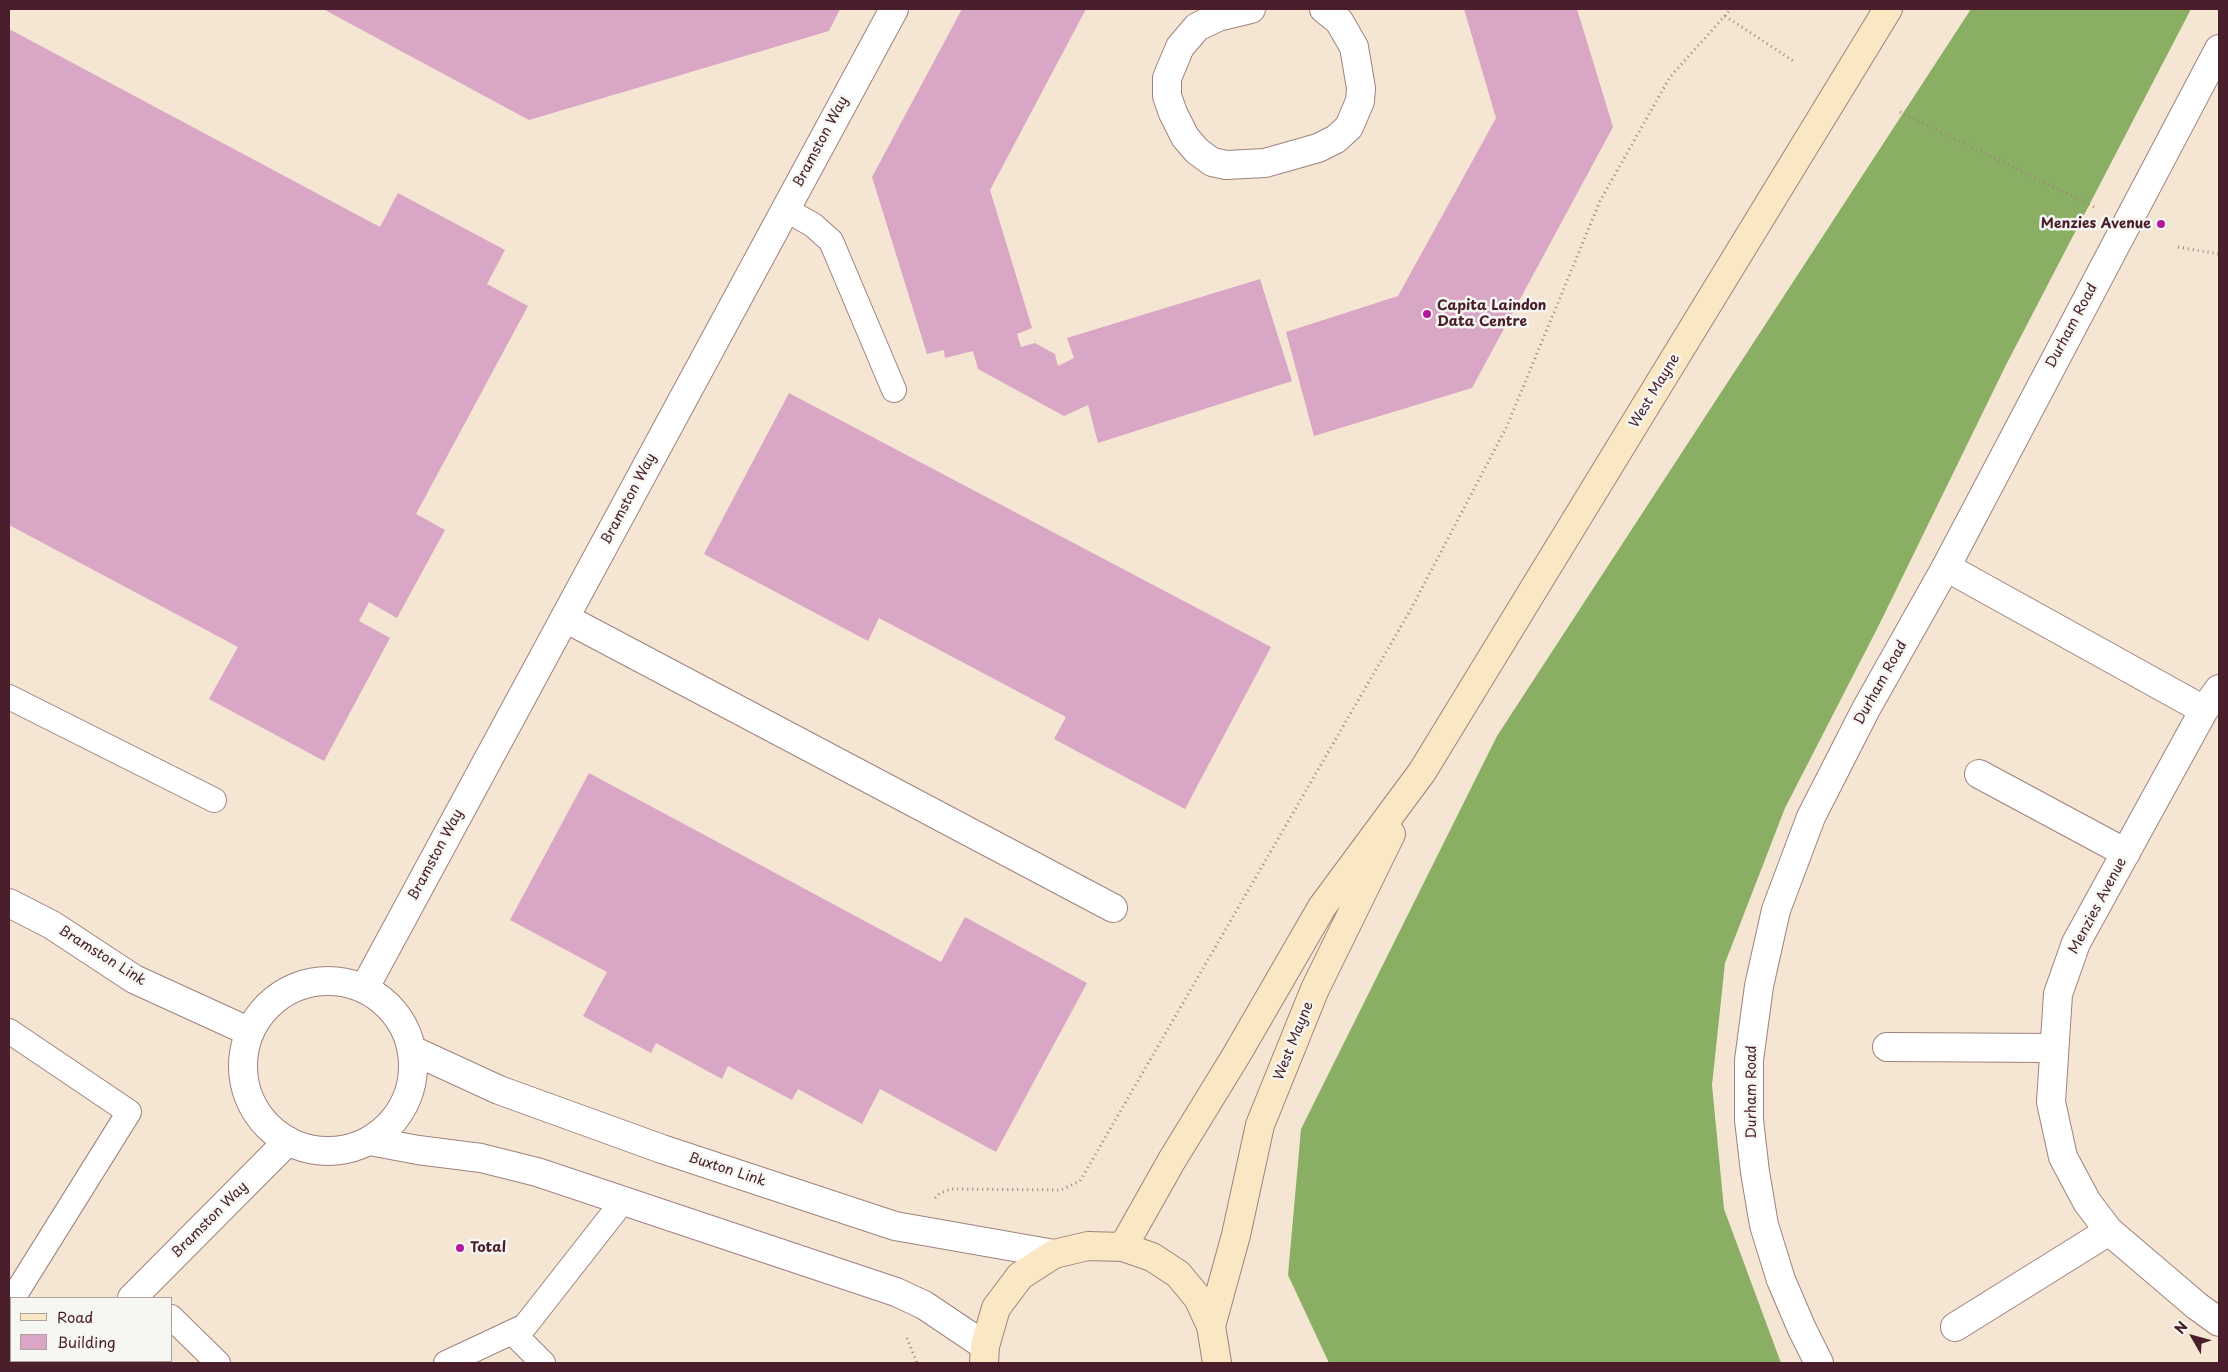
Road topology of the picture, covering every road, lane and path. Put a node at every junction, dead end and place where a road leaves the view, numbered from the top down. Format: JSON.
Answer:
{"nodes":[{"id":1,"x":894,"y":9,"type":"edge"},
{"id":2,"x":1251,"y":9,"type":"edge"},
{"id":3,"x":1324,"y":9,"type":"edge"},
{"id":4,"x":1731,"y":9,"type":"edge"},
{"id":5,"x":1888,"y":9,"type":"edge"},
{"id":6,"x":1725,"y":16,"type":"junction"},
{"id":7,"x":2219,"y":49,"type":"edge"},
{"id":8,"x":1795,"y":62,"type":"dead end"},
{"id":9,"x":1900,"y":112,"type":"dead end"},
{"id":10,"x":2094,"y":207,"type":"dead end"},
{"id":11,"x":785,"y":209,"type":"junction"},
{"id":12,"x":2178,"y":247,"type":"dead end"},
{"id":13,"x":2219,"y":254,"type":"edge"},
{"id":14,"x":894,"y":390,"type":"dead end"},
{"id":15,"x":1946,"y":567,"type":"junction"},
{"id":16,"x":565,"y":618,"type":"junction"},
{"id":17,"x":9,"y":697,"type":"edge"},
{"id":18,"x":2212,"y":700,"type":"edge"},
{"id":19,"x":1422,"y":772,"type":"junction"},
{"id":20,"x":1979,"y":774,"type":"dead end"},
{"id":21,"x":214,"y":800,"type":"dead end"},
{"id":22,"x":2126,"y":853,"type":"junction"},
{"id":23,"x":9,"y":903,"type":"edge"},
{"id":24,"x":1113,"y":908,"type":"dead end"},
{"id":25,"x":364,"y":989,"type":"junction"},
{"id":26,"x":9,"y":1031,"type":"edge"},
{"id":27,"x":250,"y":1032,"type":"junction"},
{"id":28,"x":1887,"y":1047,"type":"dead end"},
{"id":29,"x":2053,"y":1048,"type":"junction"},
{"id":30,"x":412,"y":1050,"type":"junction"},
{"id":31,"x":288,"y":1141,"type":"junction"},
{"id":32,"x":370,"y":1141,"type":"junction"},
{"id":33,"x":623,"y":1201,"type":"junction"},
{"id":34,"x":931,"y":1202,"type":"dead end"},
{"id":35,"x":2108,"y":1231,"type":"junction"},
{"id":36,"x":1123,"y":1247,"type":"junction"},
{"id":37,"x":1054,"y":1254,"type":"junction"},
{"id":38,"x":142,"y":1295,"type":"edge"},
{"id":39,"x":13,"y":1297,"type":"edge"},
{"id":40,"x":172,"y":1318,"type":"edge"},
{"id":41,"x":2219,"y":1322,"type":"edge"},
{"id":42,"x":1211,"y":1326,"type":"junction"},
{"id":43,"x":1955,"y":1328,"type":"dead end"},
{"id":44,"x":512,"y":1332,"type":"junction"},
{"id":45,"x":904,"y":1334,"type":"dead end"},
{"id":46,"x":984,"y":1355,"type":"edge"},
{"id":47,"x":218,"y":1363,"type":"edge"},
{"id":48,"x":446,"y":1363,"type":"edge"},
{"id":49,"x":543,"y":1363,"type":"edge"},
{"id":50,"x":917,"y":1363,"type":"edge"},
{"id":51,"x":1217,"y":1363,"type":"edge"},
{"id":52,"x":1819,"y":1363,"type":"edge"}],
"edges":[{"from":1,"to":11,"type":"street","name":"Bramston Way"},
{"from":2,"to":3,"type":"street"},
{"from":4,"to":6,"type":"path"},
{"from":5,"to":19,"type":"main road","name":"West Mayne"},
{"from":6,"to":8,"type":"path"},
{"from":6,"to":34,"type":"path"},
{"from":7,"to":15,"type":"street","name":"Durham Road"},
{"from":9,"to":10,"type":"path"},
{"from":11,"to":14,"type":"lane"},
{"from":11,"to":16,"type":"street","name":"Bramston Way"},
{"from":12,"to":13,"type":"path"},
{"from":15,"to":18,"type":"street","name":"Menzies Avenue"},
{"from":15,"to":52,"type":"street","name":"Durham Road"},
{"from":16,"to":24,"type":"street"},
{"from":16,"to":25,"type":"street","name":"Bramston Way"},
{"from":17,"to":21,"type":"lane"},
{"from":18,"to":22,"type":"street","name":"Menzies Avenue"},
{"from":19,"to":36,"type":"main road","name":"West Mayne"},
{"from":19,"to":42,"type":"main road","name":"West Mayne"},
{"from":20,"to":22,"type":"street"},
{"from":22,"to":29,"type":"street","name":"Menzies Avenue"},
{"from":23,"to":27,"type":"street","name":"Bramston Link"},
{"from":25,"to":27,"type":"street"},
{"from":25,"to":30,"type":"street"},
{"from":26,"to":39,"type":"lane"},
{"from":27,"to":31,"type":"street"},
{"from":28,"to":29,"type":"street"},
{"from":29,"to":35,"type":"street","name":"Menzies Avenue"},
{"from":30,"to":32,"type":"street"},
{"from":30,"to":37,"type":"street","name":"Buxton Link"},
{"from":31,"to":32,"type":"street"},
{"from":31,"to":38,"type":"street","name":"Bramston Way"},
{"from":32,"to":33,"type":"street"},
{"from":33,"to":44,"type":"lane"},
{"from":33,"to":46,"type":"street"},
{"from":35,"to":41,"type":"street","name":"Menzies Avenue"},
{"from":35,"to":43,"type":"street"},
{"from":36,"to":37,"type":"main road"},
{"from":36,"to":42,"type":"main road"},
{"from":37,"to":46,"type":"main road"},
{"from":40,"to":47,"type":"lane"},
{"from":42,"to":51,"type":"main road"},
{"from":44,"to":48,"type":"lane"},
{"from":44,"to":49,"type":"lane"},
{"from":45,"to":50,"type":"path"}]}
